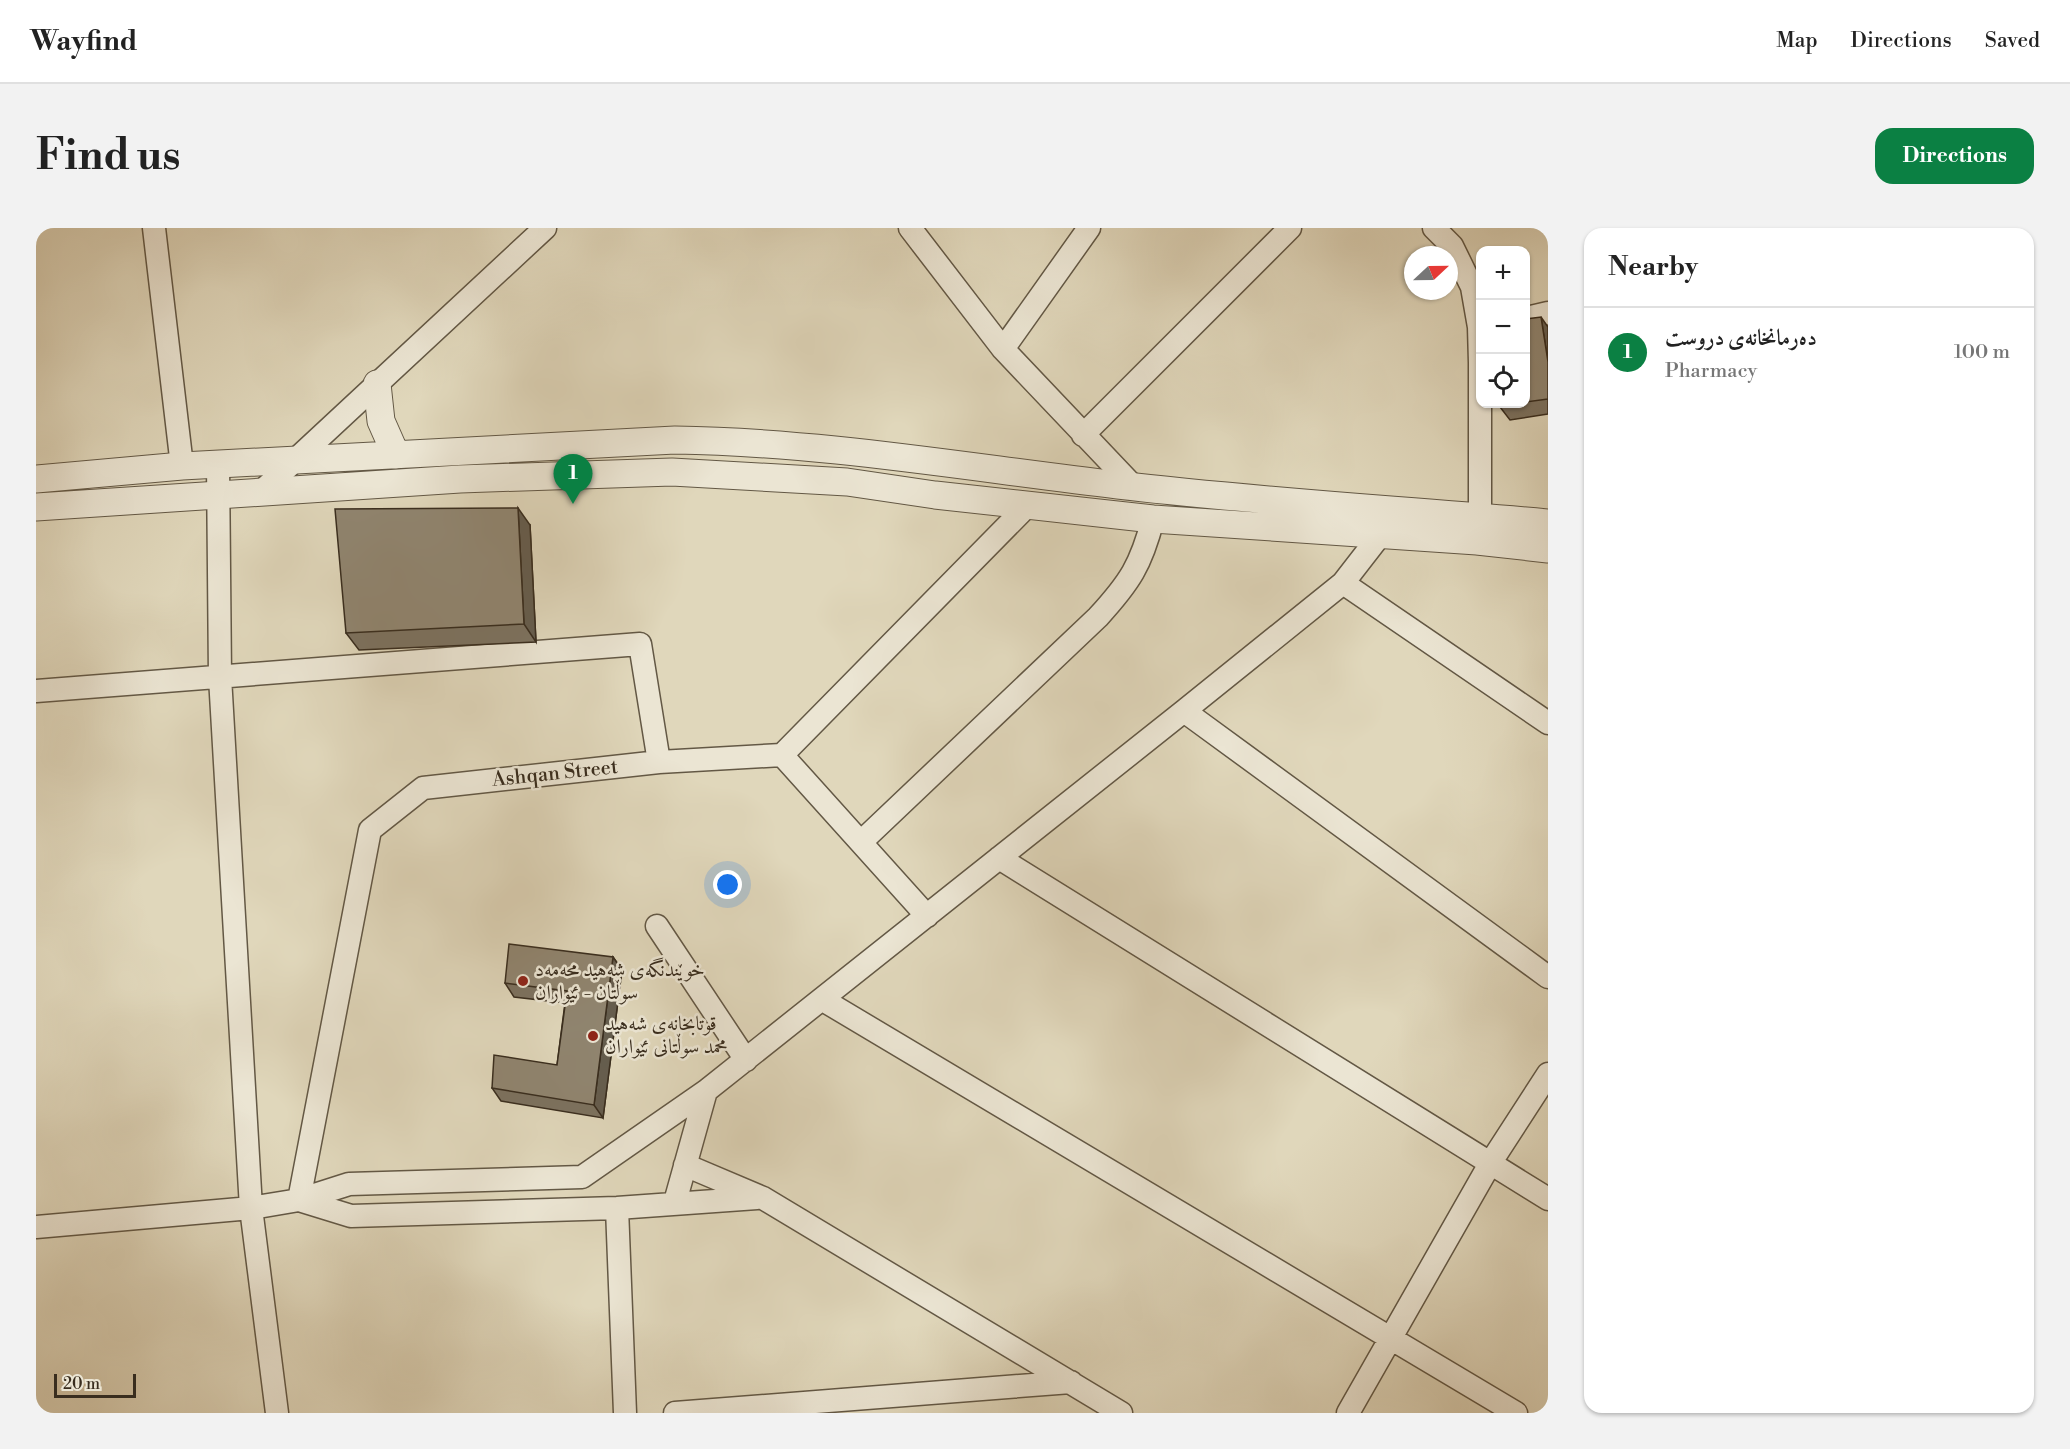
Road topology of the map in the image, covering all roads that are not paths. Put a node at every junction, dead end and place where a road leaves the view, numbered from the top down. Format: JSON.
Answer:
{"nodes":[{"id":1,"x":154,"y":228,"type":"edge"},
{"id":2,"x":545,"y":228,"type":"edge"},
{"id":3,"x":910,"y":228,"type":"edge"},
{"id":4,"x":1089,"y":228,"type":"edge"},
{"id":5,"x":1290,"y":228,"type":"edge"},
{"id":6,"x":1434,"y":228,"type":"edge"},
{"id":7,"x":1455,"y":237,"type":"edge"},
{"id":8,"x":1476,"y":307,"type":"edge"},
{"id":9,"x":1548,"y":313,"type":"edge"},
{"id":10,"x":1530,"y":317,"type":"edge"},
{"id":11,"x":1004,"y":349,"type":"junction"},
{"id":12,"x":1480,"y":354,"type":"edge"},
{"id":13,"x":377,"y":384,"type":"junction"},
{"id":14,"x":1083,"y":435,"type":"junction"},
{"id":15,"x":396,"y":455,"type":"junction"},
{"id":16,"x":296,"y":460,"type":"junction"},
{"id":17,"x":218,"y":464,"type":"junction"},
{"id":18,"x":182,"y":466,"type":"junction"},
{"id":19,"x":36,"y":479,"type":"edge"},
{"id":20,"x":1134,"y":487,"type":"junction"},
{"id":21,"x":262,"y":491,"type":"junction"},
{"id":22,"x":216,"y":496,"type":"junction"},
{"id":23,"x":1028,"y":505,"type":"junction"},
{"id":24,"x":36,"y":507,"type":"edge"},
{"id":25,"x":1480,"y":517,"type":"junction"},
{"id":26,"x":1153,"y":519,"type":"junction"},
{"id":27,"x":1381,"y":522,"type":"junction"},
{"id":28,"x":1548,"y":523,"type":"edge"},
{"id":29,"x":1548,"y":549,"type":"edge"},
{"id":30,"x":1343,"y":583,"type":"junction"},
{"id":31,"x":220,"y":677,"type":"junction"},
{"id":32,"x":36,"y":691,"type":"edge"},
{"id":33,"x":1184,"y":711,"type":"junction"},
{"id":34,"x":1548,"y":723,"type":"edge"},
{"id":35,"x":782,"y":755,"type":"junction"},
{"id":36,"x":659,"y":762,"type":"junction"},
{"id":37,"x":861,"y":842,"type":"junction"},
{"id":38,"x":999,"y":858,"type":"junction"},
{"id":39,"x":927,"y":916,"type":"junction"},
{"id":40,"x":657,"y":926,"type":"dead end"},
{"id":41,"x":1548,"y":976,"type":"edge"},
{"id":42,"x":823,"y":1000,"type":"junction"},
{"id":43,"x":746,"y":1060,"type":"junction"},
{"id":44,"x":1548,"y":1074,"type":"edge"},
{"id":45,"x":706,"y":1091,"type":"junction"},
{"id":46,"x":1491,"y":1162,"type":"junction"},
{"id":47,"x":685,"y":1165,"type":"junction"},
{"id":48,"x":763,"y":1198,"type":"junction"},
{"id":49,"x":1548,"y":1199,"type":"edge"},
{"id":50,"x":299,"y":1200,"type":"junction"},
{"id":51,"x":675,"y":1202,"type":"junction"},
{"id":52,"x":251,"y":1208,"type":"junction"},
{"id":53,"x":617,"y":1208,"type":"junction"},
{"id":54,"x":36,"y":1227,"type":"edge"},
{"id":55,"x":1390,"y":1336,"type":"junction"},
{"id":56,"x":1071,"y":1382,"type":"junction"},
{"id":57,"x":277,"y":1413,"type":"edge"},
{"id":58,"x":625,"y":1413,"type":"edge"},
{"id":59,"x":675,"y":1413,"type":"edge"},
{"id":60,"x":1121,"y":1413,"type":"edge"},
{"id":61,"x":1348,"y":1413,"type":"edge"},
{"id":62,"x":1516,"y":1413,"type":"edge"}],
"edges":[{"from":1,"to":18,"type":"street"},
{"from":2,"to":13,"type":"street"},
{"from":3,"to":11,"type":"street"},
{"from":4,"to":11,"type":"street"},
{"from":5,"to":14,"type":"street"},
{"from":6,"to":7,"type":"street"},
{"from":7,"to":8,"type":"street"},
{"from":9,"to":10,"type":"street"},
{"from":11,"to":14,"type":"street"},
{"from":12,"to":25,"type":"street"},
{"from":13,"to":15,"type":"street"},
{"from":13,"to":16,"type":"street"},
{"from":14,"to":20,"type":"street"},
{"from":15,"to":16,"type":"street"},
{"from":15,"to":20,"type":"street"},
{"from":16,"to":17,"type":"street"},
{"from":16,"to":21,"type":"street"},
{"from":17,"to":18,"type":"street"},
{"from":17,"to":22,"type":"street"},
{"from":18,"to":19,"type":"street"},
{"from":20,"to":27,"type":"street"},
{"from":21,"to":22,"type":"street"},
{"from":21,"to":23,"type":"street"},
{"from":22,"to":24,"type":"street"},
{"from":22,"to":31,"type":"street"},
{"from":23,"to":26,"type":"street"},
{"from":23,"to":35,"type":"street"},
{"from":25,"to":27,"type":"street"},
{"from":25,"to":28,"type":"street"},
{"from":26,"to":27,"type":"street"},
{"from":26,"to":37,"type":"street"},
{"from":27,"to":29,"type":"street"},
{"from":27,"to":30,"type":"street"},
{"from":30,"to":33,"type":"street"},
{"from":30,"to":34,"type":"street"},
{"from":31,"to":32,"type":"street"},
{"from":31,"to":36,"type":"street"},
{"from":31,"to":52,"type":"street"},
{"from":33,"to":38,"type":"street"},
{"from":33,"to":41,"type":"street"},
{"from":35,"to":36,"type":"street","name":"Ashqan Street"},
{"from":35,"to":37,"type":"street"},
{"from":36,"to":50,"type":"street","name":"Ashqan Street"},
{"from":37,"to":39,"type":"street"},
{"from":38,"to":39,"type":"street"},
{"from":38,"to":46,"type":"street"},
{"from":39,"to":42,"type":"street"},
{"from":40,"to":43,"type":"street"},
{"from":42,"to":43,"type":"street"},
{"from":42,"to":55,"type":"street"},
{"from":43,"to":45,"type":"street"},
{"from":44,"to":46,"type":"street"},
{"from":45,"to":47,"type":"street"},
{"from":45,"to":50,"type":"street"},
{"from":46,"to":49,"type":"street"},
{"from":46,"to":55,"type":"street"},
{"from":47,"to":48,"type":"street"},
{"from":47,"to":51,"type":"street"},
{"from":48,"to":51,"type":"street"},
{"from":48,"to":56,"type":"street"},
{"from":50,"to":52,"type":"street"},
{"from":50,"to":53,"type":"street"},
{"from":51,"to":53,"type":"street"},
{"from":52,"to":54,"type":"street"},
{"from":52,"to":57,"type":"street"},
{"from":53,"to":58,"type":"street"},
{"from":55,"to":61,"type":"street"},
{"from":55,"to":62,"type":"street"},
{"from":56,"to":59,"type":"street"},
{"from":56,"to":60,"type":"street"}]}
